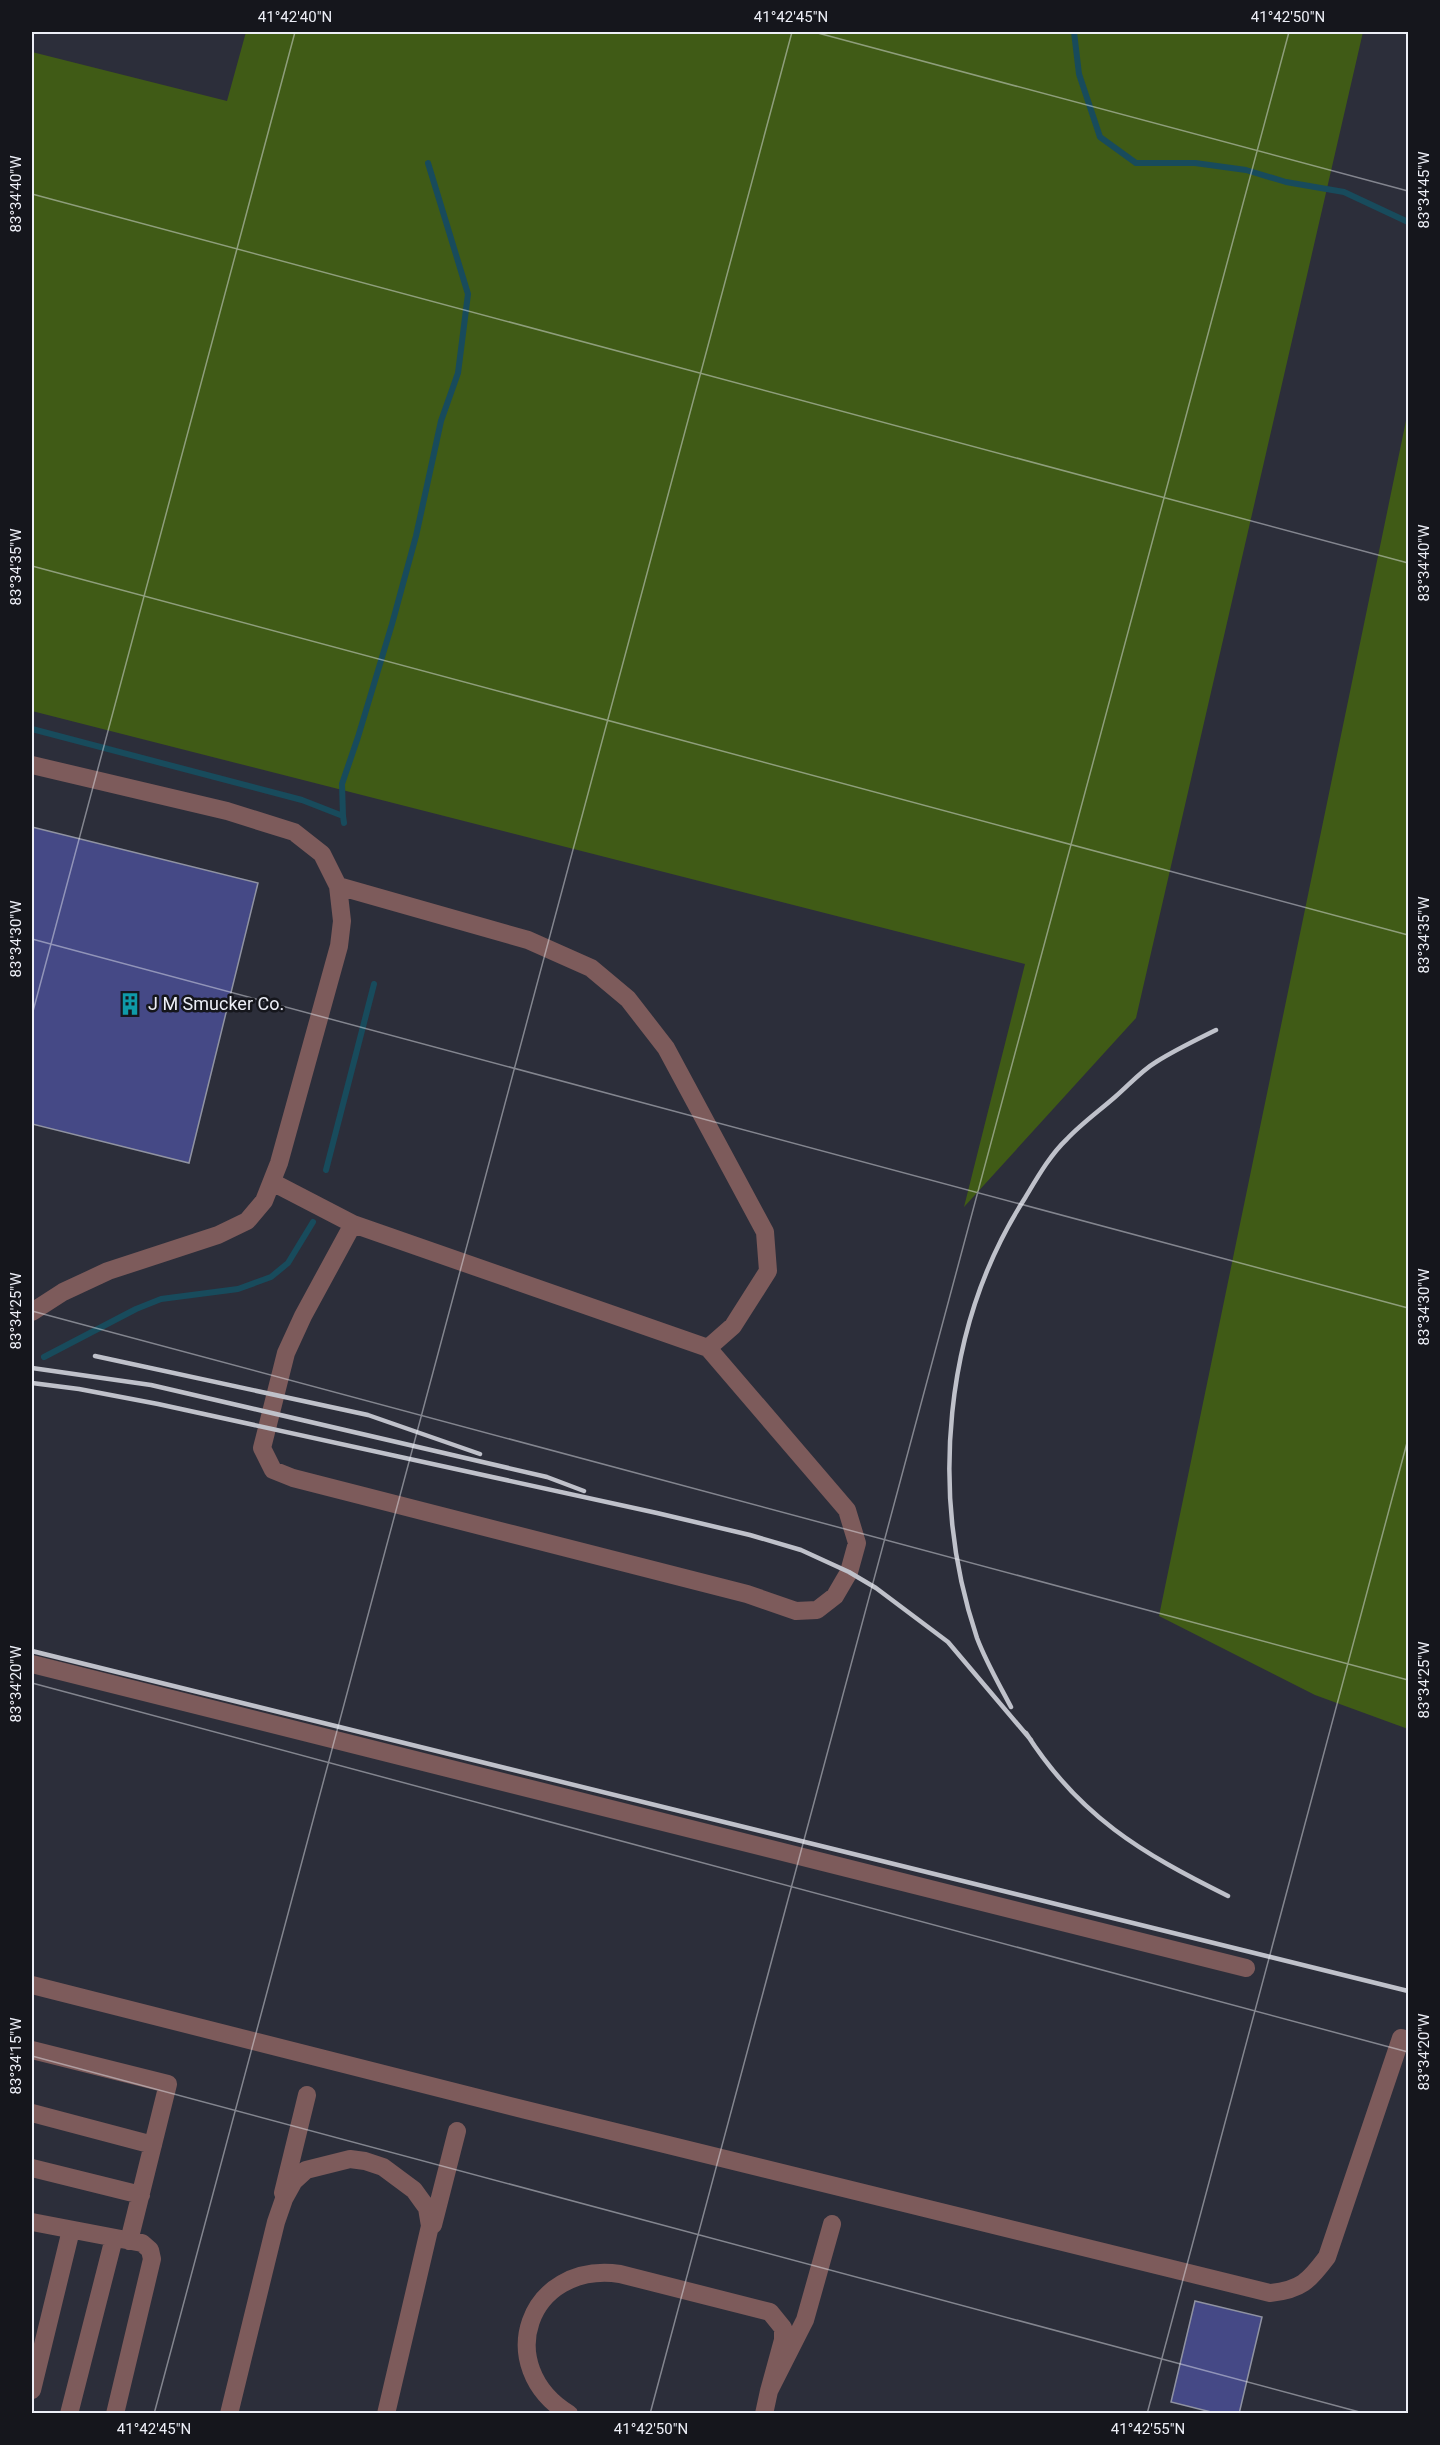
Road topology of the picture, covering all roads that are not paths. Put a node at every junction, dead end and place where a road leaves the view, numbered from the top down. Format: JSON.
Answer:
{"nodes":[{"id":1,"x":32,"y":765,"type":"edge"},
{"id":2,"x":338,"y":886,"type":"junction"},
{"id":3,"x":272,"y":1182,"type":"junction"},
{"id":4,"x":354,"y":1224,"type":"junction"},
{"id":5,"x":32,"y":1311,"type":"edge"},
{"id":6,"x":708,"y":1348,"type":"junction"},
{"id":7,"x":32,"y":1664,"type":"edge"},
{"id":8,"x":1246,"y":1968,"type":"dead end"},
{"id":9,"x":32,"y":1984,"type":"edge"},
{"id":10,"x":1408,"y":2040,"type":"edge"},
{"id":11,"x":32,"y":2050,"type":"edge"},
{"id":12,"x":307,"y":2096,"type":"dead end"},
{"id":13,"x":32,"y":2113,"type":"edge"},
{"id":14,"x":457,"y":2131,"type":"dead end"},
{"id":15,"x":153,"y":2145,"type":"junction"},
{"id":16,"x":32,"y":2168,"type":"edge"},
{"id":17,"x":141,"y":2195,"type":"junction"},
{"id":18,"x":32,"y":2222,"type":"edge"},
{"id":19,"x":276,"y":2222,"type":"junction"},
{"id":20,"x":832,"y":2224,"type":"dead end"},
{"id":21,"x":71,"y":2230,"type":"junction"},
{"id":22,"x":122,"y":2240,"type":"junction"},
{"id":23,"x":428,"y":2244,"type":"junction"},
{"id":24,"x":32,"y":2390,"type":"edge"},
{"id":25,"x":769,"y":2391,"type":"junction"},
{"id":26,"x":69,"y":2414,"type":"edge"},
{"id":27,"x":115,"y":2414,"type":"edge"},
{"id":28,"x":229,"y":2414,"type":"edge"},
{"id":29,"x":386,"y":2414,"type":"edge"},
{"id":30,"x":569,"y":2414,"type":"edge"},
{"id":31,"x":764,"y":2414,"type":"edge"}],
"edges":[{"from":1,"to":2,"type":"street"},
{"from":2,"to":3,"type":"street"},
{"from":2,"to":6,"type":"street"},
{"from":3,"to":4,"type":"street"},
{"from":3,"to":5,"type":"street"},
{"from":4,"to":6,"type":"street"},
{"from":4,"to":6,"type":"street"},
{"from":7,"to":8,"type":"street"},
{"from":9,"to":10,"type":"street"},
{"from":11,"to":15,"type":"street"},
{"from":12,"to":19,"type":"street"},
{"from":13,"to":15,"type":"street"},
{"from":14,"to":23,"type":"street"},
{"from":15,"to":17,"type":"street"},
{"from":16,"to":17,"type":"street"},
{"from":17,"to":22,"type":"street"},
{"from":18,"to":21,"type":"street"},
{"from":19,"to":23,"type":"street"},
{"from":19,"to":28,"type":"street"},
{"from":20,"to":25,"type":"street"},
{"from":21,"to":22,"type":"street"},
{"from":21,"to":24,"type":"street"},
{"from":22,"to":26,"type":"street"},
{"from":22,"to":27,"type":"street"},
{"from":23,"to":29,"type":"street"},
{"from":25,"to":30,"type":"street"},
{"from":25,"to":31,"type":"street"}]}
